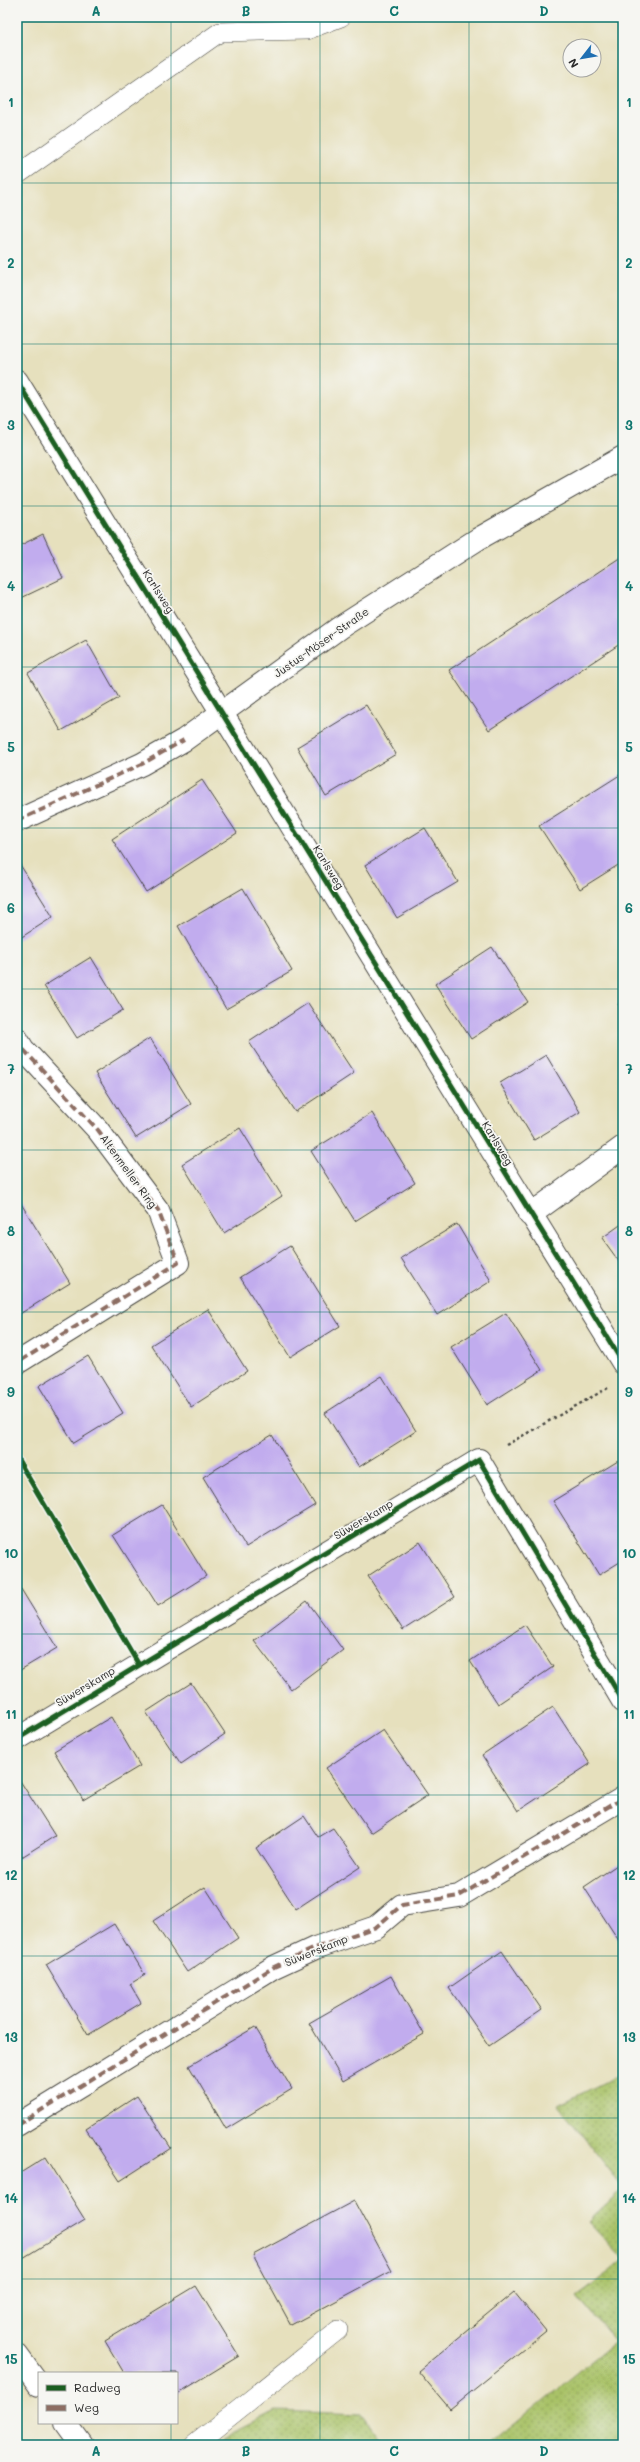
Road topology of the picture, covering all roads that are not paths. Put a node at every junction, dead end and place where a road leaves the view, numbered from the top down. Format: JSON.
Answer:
{"nodes":[{"id":1,"x":341,"y":17,"type":"edge"},
{"id":2,"x":17,"y":176,"type":"edge"},
{"id":3,"x":17,"y":381,"type":"edge"},
{"id":4,"x":623,"y":457,"type":"edge"},
{"id":5,"x":223,"y":712,"type":"junction"},
{"id":6,"x":17,"y":821,"type":"edge"},
{"id":7,"x":17,"y":1039,"type":"edge"},
{"id":8,"x":623,"y":1147,"type":"edge"},
{"id":9,"x":530,"y":1215,"type":"junction"},
{"id":10,"x":17,"y":1363,"type":"edge"},
{"id":11,"x":623,"y":1363,"type":"edge"},
{"id":12,"x":623,"y":1700,"type":"edge"},
{"id":13,"x":17,"y":1738,"type":"edge"},
{"id":14,"x":623,"y":1798,"type":"edge"},
{"id":15,"x":17,"y":2125,"type":"edge"},
{"id":16,"x":338,"y":2330,"type":"dead end"},
{"id":17,"x":17,"y":2355,"type":"edge"},
{"id":18,"x":38,"y":2384,"type":"edge"},
{"id":19,"x":67,"y":2424,"type":"edge"},
{"id":20,"x":82,"y":2445,"type":"edge"},
{"id":21,"x":194,"y":2445,"type":"edge"}],
"edges":[{"from":1,"to":2,"type":"lane"},
{"from":3,"to":5,"type":"street","name":"Karlsweg"},
{"from":4,"to":5,"type":"street","name":"Justus-Möser-Straße"},
{"from":5,"to":6,"type":"street","name":"Justus-Möser-Straße"},
{"from":5,"to":9,"type":"street","name":"Karlsweg"},
{"from":7,"to":10,"type":"street","name":"Altenmeller Ring"},
{"from":8,"to":9,"type":"street"},
{"from":9,"to":11,"type":"street","name":"Karlsweg"},
{"from":12,"to":13,"type":"street","name":"Süwerskamp"},
{"from":14,"to":15,"type":"street","name":"Süwerskamp"},
{"from":16,"to":21,"type":"lane"},
{"from":17,"to":18,"type":"street"},
{"from":19,"to":20,"type":"street"}]}
